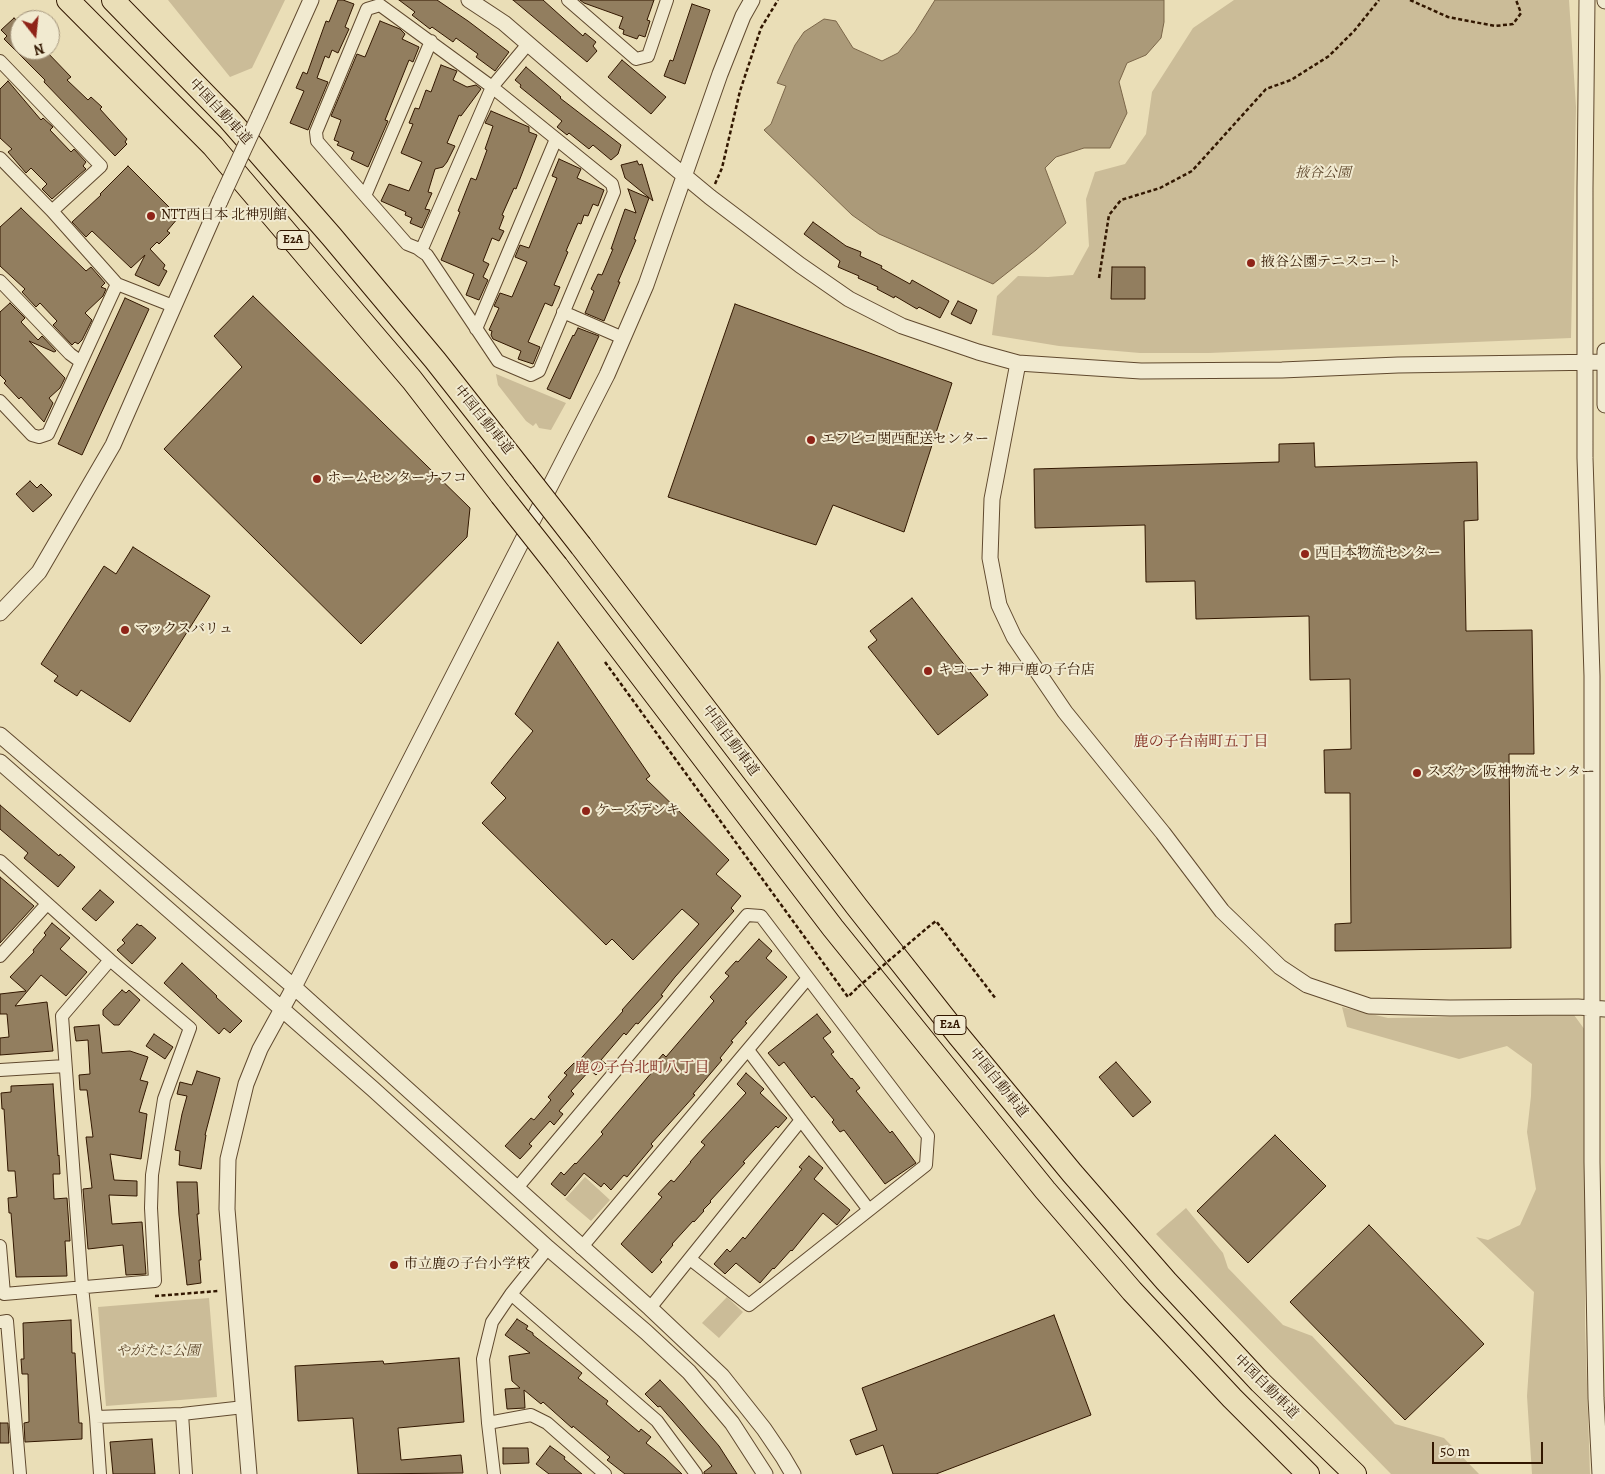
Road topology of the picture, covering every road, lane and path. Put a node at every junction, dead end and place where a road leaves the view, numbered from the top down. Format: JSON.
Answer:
{"nodes":[{"id":1,"x":68,"y":0,"type":"edge"},
{"id":2,"x":113,"y":0,"type":"edge"},
{"id":3,"x":311,"y":0,"type":"edge"},
{"id":4,"x":469,"y":0,"type":"edge"},
{"id":5,"x":568,"y":0,"type":"edge"},
{"id":6,"x":667,"y":0,"type":"edge"},
{"id":7,"x":752,"y":0,"type":"edge"},
{"id":8,"x":778,"y":0,"type":"edge"},
{"id":9,"x":1379,"y":0,"type":"edge"},
{"id":10,"x":1410,"y":0,"type":"edge"},
{"id":11,"x":1516,"y":0,"type":"edge"},
{"id":12,"x":1587,"y":0,"type":"edge"},
{"id":13,"x":584,"y":6,"type":"edge"},
{"id":14,"x":430,"y":41,"type":"junction"},
{"id":15,"x":528,"y":44,"type":"junction"},
{"id":16,"x":0,"y":61,"type":"edge"},
{"id":17,"x":492,"y":87,"type":"junction"},
{"id":18,"x":556,"y":138,"type":"junction"},
{"id":19,"x":0,"y":158,"type":"edge"},
{"id":20,"x":684,"y":175,"type":"junction"},
{"id":21,"x":365,"y":196,"type":"junction"},
{"id":22,"x":710,"y":197,"type":"junction"},
{"id":23,"x":52,"y":210,"type":"junction"},
{"id":24,"x":421,"y":251,"type":"junction"},
{"id":25,"x":1099,"y":278,"type":"dead end"},
{"id":26,"x":0,"y":281,"type":"edge"},
{"id":27,"x":117,"y":284,"type":"junction"},
{"id":28,"x":173,"y":306,"type":"junction"},
{"id":29,"x":563,"y":312,"type":"junction"},
{"id":30,"x":476,"y":329,"type":"junction"},
{"id":31,"x":623,"y":338,"type":"junction"},
{"id":32,"x":1605,"y":358,"type":"edge"},
{"id":33,"x":81,"y":362,"type":"junction"},
{"id":34,"x":1586,"y":363,"type":"junction"},
{"id":35,"x":1018,"y":364,"type":"junction"},
{"id":36,"x":0,"y":401,"type":"edge"},
{"id":37,"x":1605,"y":405,"type":"edge"},
{"id":38,"x":0,"y":614,"type":"edge"},
{"id":39,"x":604,"y":661,"type":"dead end"},
{"id":40,"x":0,"y":735,"type":"edge"},
{"id":41,"x":0,"y":762,"type":"edge"},
{"id":42,"x":0,"y":861,"type":"edge"},
{"id":43,"x":47,"y":904,"type":"junction"},
{"id":44,"x":0,"y":956,"type":"edge"},
{"id":45,"x":110,"y":960,"type":"junction"},
{"id":46,"x":808,"y":978,"type":"junction"},
{"id":47,"x":294,"y":987,"type":"junction"},
{"id":48,"x":996,"y":999,"type":"dead end"},
{"id":49,"x":282,"y":1008,"type":"junction"},
{"id":50,"x":1599,"y":1009,"type":"edge"},
{"id":51,"x":748,"y":1050,"type":"junction"},
{"id":52,"x":65,"y":1066,"type":"junction"},
{"id":53,"x":0,"y":1070,"type":"edge"},
{"id":54,"x":801,"y":1120,"type":"junction"},
{"id":55,"x":517,"y":1188,"type":"junction"},
{"id":56,"x":869,"y":1210,"type":"junction"},
{"id":57,"x":0,"y":1246,"type":"edge"},
{"id":58,"x":548,"y":1248,"type":"junction"},
{"id":59,"x":581,"y":1248,"type":"junction"},
{"id":60,"x":690,"y":1259,"type":"junction"},
{"id":61,"x":82,"y":1287,"type":"junction"},
{"id":62,"x":511,"y":1294,"type":"junction"},
{"id":63,"x":650,"y":1308,"type":"junction"},
{"id":64,"x":0,"y":1322,"type":"edge"},
{"id":65,"x":244,"y":1407,"type":"junction"},
{"id":66,"x":182,"y":1414,"type":"junction"},
{"id":67,"x":96,"y":1417,"type":"junction"},
{"id":68,"x":488,"y":1423,"type":"junction"},
{"id":69,"x":20,"y":1474,"type":"edge"},
{"id":70,"x":100,"y":1474,"type":"edge"},
{"id":71,"x":186,"y":1474,"type":"edge"},
{"id":72,"x":249,"y":1474,"type":"edge"},
{"id":73,"x":494,"y":1474,"type":"edge"},
{"id":74,"x":606,"y":1474,"type":"edge"},
{"id":75,"x":696,"y":1474,"type":"edge"},
{"id":76,"x":765,"y":1474,"type":"edge"},
{"id":77,"x":793,"y":1474,"type":"edge"},
{"id":78,"x":1308,"y":1474,"type":"edge"},
{"id":79,"x":1355,"y":1474,"type":"edge"},
{"id":80,"x":1600,"y":1474,"type":"edge"}],
"edges":[{"from":1,"to":78,"type":"highway","name":"中国自動車道","number":"E2A","bridge":true},
{"from":2,"to":79,"type":"highway","name":"中国自動車道","number":"E2A","bridge":true},
{"from":3,"to":28,"type":"street","bridge":true},
{"from":4,"to":15,"type":"street"},
{"from":5,"to":13,"type":"street"},
{"from":6,"to":13,"type":"street"},
{"from":7,"to":20,"type":"street"},
{"from":8,"to":22,"type":"path"},
{"from":9,"to":25,"type":"path"},
{"from":10,"to":11,"type":"path"},
{"from":12,"to":34,"type":"street"},
{"from":14,"to":17,"type":"street"},
{"from":14,"to":21,"type":"street"},
{"from":14,"to":21,"type":"street"},
{"from":15,"to":17,"type":"street"},
{"from":15,"to":20,"type":"street"},
{"from":16,"to":23,"type":"street"},
{"from":17,"to":18,"type":"street"},
{"from":17,"to":24,"type":"street"},
{"from":18,"to":29,"type":"street"},
{"from":18,"to":30,"type":"street"},
{"from":19,"to":23,"type":"street"},
{"from":20,"to":22,"type":"street"},
{"from":20,"to":31,"type":"street"},
{"from":21,"to":24,"type":"street"},
{"from":22,"to":35,"type":"street"},
{"from":23,"to":27,"type":"street"},
{"from":24,"to":30,"type":"street"},
{"from":26,"to":33,"type":"street"},
{"from":27,"to":28,"type":"street"},
{"from":27,"to":33,"type":"street"},
{"from":28,"to":38,"type":"street"},
{"from":29,"to":30,"type":"street"},
{"from":29,"to":31,"type":"street"},
{"from":31,"to":47,"type":"street"},
{"from":32,"to":34,"type":"street"},
{"from":32,"to":37,"type":"street"},
{"from":33,"to":36,"type":"street"},
{"from":34,"to":35,"type":"street"},
{"from":34,"to":50,"type":"street"},
{"from":35,"to":50,"type":"street"},
{"from":39,"to":48,"type":"path","bridge":true},
{"from":40,"to":47,"type":"street"},
{"from":41,"to":49,"type":"street"},
{"from":42,"to":43,"type":"street"},
{"from":43,"to":44,"type":"street"},
{"from":43,"to":45,"type":"street"},
{"from":45,"to":52,"type":"street"},
{"from":45,"to":61,"type":"street"},
{"from":46,"to":51,"type":"street"},
{"from":46,"to":55,"type":"street"},
{"from":46,"to":56,"type":"street"},
{"from":47,"to":49,"type":"street"},
{"from":47,"to":55,"type":"street"},
{"from":49,"to":58,"type":"street"},
{"from":49,"to":65,"type":"street"},
{"from":50,"to":80,"type":"street"},
{"from":51,"to":54,"type":"street"},
{"from":51,"to":59,"type":"street"},
{"from":52,"to":53,"type":"street"},
{"from":52,"to":61,"type":"street"},
{"from":54,"to":56,"type":"street"},
{"from":54,"to":60,"type":"street"},
{"from":55,"to":59,"type":"street"},
{"from":56,"to":60,"type":"street"},
{"from":57,"to":61,"type":"street"},
{"from":58,"to":62,"type":"street"},
{"from":58,"to":76,"type":"street"},
{"from":59,"to":63,"type":"street"},
{"from":60,"to":63,"type":"street"},
{"from":61,"to":67,"type":"street"},
{"from":62,"to":68,"type":"street"},
{"from":62,"to":75,"type":"street"},
{"from":63,"to":77,"type":"street"},
{"from":64,"to":69,"type":"street"},
{"from":65,"to":66,"type":"street"},
{"from":65,"to":72,"type":"street"},
{"from":66,"to":67,"type":"street"},
{"from":66,"to":71,"type":"street"},
{"from":67,"to":70,"type":"street"},
{"from":68,"to":73,"type":"street"},
{"from":68,"to":74,"type":"street"}]}
